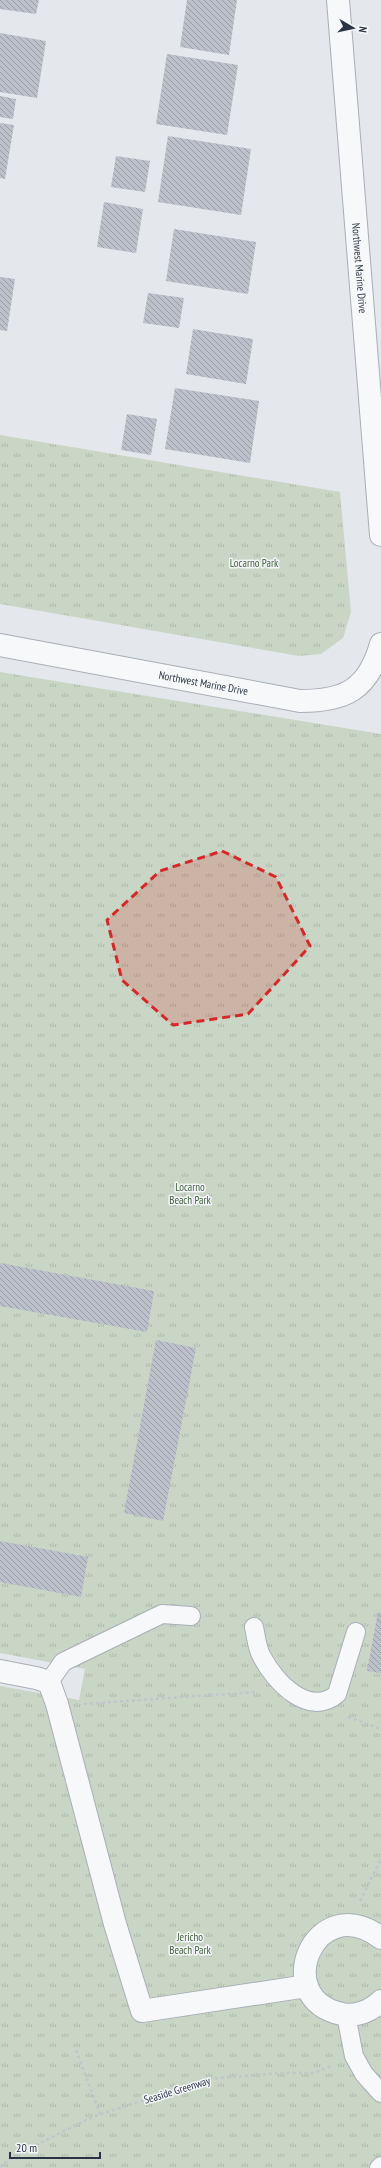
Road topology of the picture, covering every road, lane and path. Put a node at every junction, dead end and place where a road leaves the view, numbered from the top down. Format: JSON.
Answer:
{"nodes":[{"id":1,"x":338,"y":0,"type":"edge"},
{"id":2,"x":381,"y":535,"type":"edge"},
{"id":3,"x":381,"y":644,"type":"edge"},
{"id":4,"x":0,"y":645,"type":"edge"},
{"id":5,"x":191,"y":1616,"type":"dead end"},
{"id":6,"x":254,"y":1627,"type":"dead end"},
{"id":7,"x":356,"y":1632,"type":"dead end"},
{"id":8,"x":0,"y":1671,"type":"edge"},
{"id":9,"x":49,"y":1682,"type":"junction"},
{"id":10,"x":289,"y":1691,"type":"junction"},
{"id":11,"x":82,"y":1704,"type":"dead end"},
{"id":12,"x":381,"y":1859,"type":"edge"},
{"id":13,"x":356,"y":1925,"type":"junction"},
{"id":14,"x":381,"y":1938,"type":"edge"},
{"id":15,"x":307,"y":1986,"type":"junction"},
{"id":16,"x":381,"y":2001,"type":"edge"},
{"id":17,"x":346,"y":2015,"type":"junction"},
{"id":18,"x":76,"y":2050,"type":"dead end"},
{"id":19,"x":354,"y":2056,"type":"junction"},
{"id":20,"x":381,"y":2093,"type":"edge"},
{"id":21,"x":100,"y":2114,"type":"junction"},
{"id":22,"x":381,"y":2166,"type":"edge"},
{"id":23,"x":0,"y":2167,"type":"edge"},
{"id":24,"x":379,"y":2168,"type":"edge"}],
"edges":[{"from":1,"to":2,"type":"street","name":"Northwest Marine Drive"},
{"from":3,"to":4,"type":"street","name":"Northwest Marine Drive"},
{"from":5,"to":9,"type":"lane"},
{"from":6,"to":10,"type":"lane"},
{"from":7,"to":10,"type":"lane"},
{"from":8,"to":9,"type":"street"},
{"from":9,"to":15,"type":"street"},
{"from":10,"to":11,"type":"path"},
{"from":12,"to":13,"type":"path"},
{"from":13,"to":14,"type":"street"},
{"from":13,"to":15,"type":"street"},
{"from":15,"to":17,"type":"street"},
{"from":16,"to":17,"type":"street"},
{"from":17,"to":19,"type":"lane"},
{"from":18,"to":21,"type":"path"},
{"from":19,"to":20,"type":"lane"},
{"from":19,"to":21,"type":"path","name":"Seaside Greenway"},
{"from":21,"to":23,"type":"path","name":"Seaside Greenway"},
{"from":22,"to":24,"type":"lane"}]}
